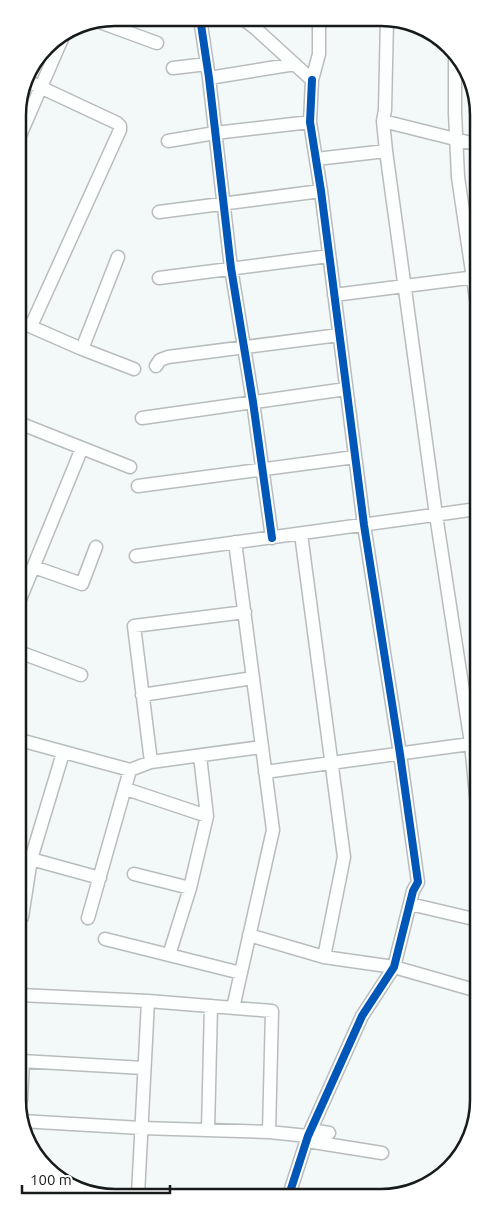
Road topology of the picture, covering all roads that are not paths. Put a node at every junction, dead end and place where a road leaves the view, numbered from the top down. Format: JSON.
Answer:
{"nodes":[{"id":1,"x":124,"y":26,"type":"edge"},
{"id":2,"x":201,"y":26,"type":"edge"},
{"id":3,"x":258,"y":26,"type":"edge"},
{"id":4,"x":318,"y":26,"type":"edge"},
{"id":5,"x":387,"y":26,"type":"edge"},
{"id":6,"x":157,"y":43,"type":"dead end"},
{"id":7,"x":58,"y":48,"type":"edge"},
{"id":8,"x":207,"y":64,"type":"junction"},
{"id":9,"x":294,"y":64,"type":"junction"},
{"id":10,"x":455,"y":67,"type":"edge"},
{"id":11,"x":173,"y":68,"type":"dead end"},
{"id":12,"x":209,"y":78,"type":"junction"},
{"id":13,"x":312,"y":80,"type":"junction"},
{"id":14,"x":32,"y":83,"type":"edge"},
{"id":15,"x":40,"y":86,"type":"junction"},
{"id":16,"x":26,"y":120,"type":"edge"},
{"id":17,"x":383,"y":121,"type":"junction"},
{"id":18,"x":310,"y":122,"type":"junction"},
{"id":19,"x":215,"y":133,"type":"junction"},
{"id":20,"x":456,"y":138,"type":"junction"},
{"id":21,"x":168,"y":141,"type":"dead end"},
{"id":22,"x":470,"y":142,"type":"edge"},
{"id":23,"x":386,"y":151,"type":"junction"},
{"id":24,"x":316,"y":159,"type":"junction"},
{"id":25,"x":321,"y":191,"type":"junction"},
{"id":26,"x":224,"y":204,"type":"junction"},
{"id":27,"x":159,"y":212,"type":"dead end"},
{"id":28,"x":470,"y":252,"type":"edge"},
{"id":29,"x":329,"y":256,"type":"junction"},
{"id":30,"x":118,"y":257,"type":"dead end"},
{"id":31,"x":231,"y":268,"type":"junction"},
{"id":32,"x":158,"y":278,"type":"dead end"},
{"id":33,"x":470,"y":278,"type":"edge"},
{"id":34,"x":405,"y":286,"type":"junction"},
{"id":35,"x":334,"y":295,"type":"junction"},
{"id":36,"x":26,"y":324,"type":"edge"},
{"id":37,"x":31,"y":326,"type":"junction"},
{"id":38,"x":339,"y":335,"type":"junction"},
{"id":39,"x":244,"y":348,"type":"junction"},
{"id":40,"x":82,"y":349,"type":"junction"},
{"id":41,"x":156,"y":366,"type":"dead end"},
{"id":42,"x":134,"y":369,"type":"dead end"},
{"id":43,"x":346,"y":388,"type":"junction"},
{"id":44,"x":253,"y":402,"type":"junction"},
{"id":45,"x":142,"y":418,"type":"dead end"},
{"id":46,"x":26,"y":425,"type":"edge"},
{"id":47,"x":82,"y":448,"type":"junction"},
{"id":48,"x":355,"y":457,"type":"junction"},
{"id":49,"x":130,"y":467,"type":"dead end"},
{"id":50,"x":262,"y":470,"type":"junction"},
{"id":51,"x":138,"y":486,"type":"dead end"},
{"id":52,"x":470,"y":510,"type":"edge"},
{"id":53,"x":436,"y":515,"type":"junction"},
{"id":54,"x":364,"y":525,"type":"junction"},
{"id":55,"x":301,"y":534,"type":"junction"},
{"id":56,"x":272,"y":538,"type":"junction"},
{"id":57,"x":235,"y":542,"type":"junction"},
{"id":58,"x":96,"y":547,"type":"dead end"},
{"id":59,"x":136,"y":556,"type":"dead end"},
{"id":60,"x":34,"y":567,"type":"junction"},
{"id":61,"x":26,"y":586,"type":"edge"},
{"id":62,"x":245,"y":612,"type":"junction"},
{"id":63,"x":26,"y":655,"type":"edge"},
{"id":64,"x":81,"y":675,"type":"dead end"},
{"id":65,"x":253,"y":678,"type":"junction"},
{"id":66,"x":142,"y":695,"type":"junction"},
{"id":67,"x":470,"y":719,"type":"edge"},
{"id":68,"x":26,"y":742,"type":"edge"},
{"id":69,"x":470,"y":744,"type":"edge"},
{"id":70,"x":262,"y":747,"type":"junction"},
{"id":71,"x":63,"y":753,"type":"junction"},
{"id":72,"x":400,"y":754,"type":"junction"},
{"id":73,"x":200,"y":756,"type":"junction"},
{"id":74,"x":151,"y":762,"type":"junction"},
{"id":75,"x":331,"y":764,"type":"junction"},
{"id":76,"x":130,"y":770,"type":"junction"},
{"id":77,"x":265,"y":772,"type":"junction"},
{"id":78,"x":126,"y":789,"type":"junction"},
{"id":79,"x":207,"y":816,"type":"junction"},
{"id":80,"x":26,"y":854,"type":"edge"},
{"id":81,"x":26,"y":857,"type":"edge"},
{"id":82,"x":134,"y":874,"type":"dead end"},
{"id":83,"x":100,"y":878,"type":"junction"},
{"id":84,"x":190,"y":888,"type":"junction"},
{"id":85,"x":410,"y":904,"type":"junction"},
{"id":86,"x":88,"y":918,"type":"dead end"},
{"id":87,"x":470,"y":918,"type":"edge"},
{"id":88,"x":250,"y":935,"type":"junction"},
{"id":89,"x":104,"y":940,"type":"dead end"},
{"id":90,"x":169,"y":955,"type":"junction"},
{"id":91,"x":324,"y":957,"type":"junction"},
{"id":92,"x":394,"y":967,"type":"junction"},
{"id":93,"x":241,"y":974,"type":"junction"},
{"id":94,"x":470,"y":989,"type":"edge"},
{"id":95,"x":26,"y":996,"type":"edge"},
{"id":96,"x":148,"y":1002,"type":"junction"},
{"id":97,"x":211,"y":1006,"type":"junction"},
{"id":98,"x":232,"y":1008,"type":"junction"},
{"id":99,"x":26,"y":1061,"type":"edge"},
{"id":100,"x":144,"y":1068,"type":"junction"},
{"id":101,"x":29,"y":1121,"type":"edge"},
{"id":102,"x":141,"y":1128,"type":"junction"},
{"id":103,"x":208,"y":1130,"type":"junction"},
{"id":104,"x":270,"y":1132,"type":"junction"},
{"id":105,"x":329,"y":1133,"type":"dead end"},
{"id":106,"x":309,"y":1136,"type":"junction"},
{"id":107,"x":382,"y":1152,"type":"dead end"},
{"id":108,"x":138,"y":1189,"type":"edge"},
{"id":109,"x":291,"y":1189,"type":"edge"}],
"edges":[{"from":1,"to":6,"type":"street"},
{"from":2,"to":8,"type":"street"},
{"from":3,"to":9,"type":"street"},
{"from":4,"to":13,"type":"street"},
{"from":5,"to":17,"type":"street"},
{"from":7,"to":15,"type":"street"},
{"from":8,"to":11,"type":"street"},
{"from":8,"to":12,"type":"street"},
{"from":9,"to":12,"type":"street"},
{"from":9,"to":13,"type":"street"},
{"from":10,"to":20,"type":"street"},
{"from":12,"to":19,"type":"street"},
{"from":13,"to":18,"type":"street"},
{"from":14,"to":15,"type":"street"},
{"from":15,"to":16,"type":"street"},
{"from":15,"to":37,"type":"street"},
{"from":17,"to":20,"type":"street"},
{"from":17,"to":23,"type":"street"},
{"from":18,"to":19,"type":"street"},
{"from":18,"to":24,"type":"street"},
{"from":19,"to":21,"type":"street"},
{"from":19,"to":26,"type":"street"},
{"from":20,"to":22,"type":"street"},
{"from":20,"to":28,"type":"street"},
{"from":23,"to":24,"type":"street"},
{"from":23,"to":34,"type":"street"},
{"from":24,"to":25,"type":"street"},
{"from":25,"to":26,"type":"street"},
{"from":25,"to":29,"type":"street"},
{"from":26,"to":27,"type":"street"},
{"from":26,"to":31,"type":"street"},
{"from":29,"to":31,"type":"street"},
{"from":29,"to":35,"type":"street"},
{"from":30,"to":40,"type":"street"},
{"from":31,"to":32,"type":"street"},
{"from":31,"to":39,"type":"street"},
{"from":33,"to":34,"type":"street"},
{"from":34,"to":35,"type":"street"},
{"from":34,"to":53,"type":"street"},
{"from":35,"to":38,"type":"street"},
{"from":36,"to":37,"type":"street"},
{"from":37,"to":40,"type":"street"},
{"from":38,"to":39,"type":"street"},
{"from":38,"to":43,"type":"street"},
{"from":39,"to":41,"type":"street"},
{"from":39,"to":44,"type":"street"},
{"from":40,"to":42,"type":"street"},
{"from":43,"to":44,"type":"street"},
{"from":43,"to":48,"type":"street"},
{"from":44,"to":45,"type":"street"},
{"from":44,"to":50,"type":"street"},
{"from":46,"to":47,"type":"street"},
{"from":47,"to":49,"type":"street"},
{"from":47,"to":60,"type":"street"},
{"from":48,"to":50,"type":"street"},
{"from":48,"to":54,"type":"street"},
{"from":50,"to":51,"type":"street"},
{"from":50,"to":56,"type":"street"},
{"from":52,"to":53,"type":"street"},
{"from":53,"to":54,"type":"street"},
{"from":53,"to":67,"type":"street"},
{"from":54,"to":55,"type":"street"},
{"from":54,"to":72,"type":"street"},
{"from":55,"to":56,"type":"street"},
{"from":55,"to":75,"type":"street"},
{"from":56,"to":57,"type":"street"},
{"from":57,"to":59,"type":"street"},
{"from":57,"to":62,"type":"street"},
{"from":58,"to":60,"type":"street"},
{"from":60,"to":61,"type":"street"},
{"from":62,"to":65,"type":"street"},
{"from":62,"to":66,"type":"street"},
{"from":63,"to":64,"type":"street"},
{"from":65,"to":66,"type":"street"},
{"from":65,"to":70,"type":"street"},
{"from":66,"to":74,"type":"street"},
{"from":68,"to":71,"type":"street"},
{"from":69,"to":72,"type":"street"},
{"from":70,"to":73,"type":"street"},
{"from":70,"to":77,"type":"street"},
{"from":71,"to":76,"type":"street"},
{"from":71,"to":80,"type":"street"},
{"from":72,"to":75,"type":"street"},
{"from":72,"to":85,"type":"street"},
{"from":73,"to":74,"type":"street"},
{"from":73,"to":79,"type":"street"},
{"from":74,"to":76,"type":"street"},
{"from":75,"to":77,"type":"street"},
{"from":75,"to":91,"type":"street"},
{"from":76,"to":78,"type":"street"},
{"from":77,"to":88,"type":"street"},
{"from":78,"to":79,"type":"street"},
{"from":78,"to":83,"type":"street"},
{"from":79,"to":84,"type":"street"},
{"from":81,"to":83,"type":"street"},
{"from":82,"to":84,"type":"street"},
{"from":83,"to":86,"type":"street"},
{"from":84,"to":90,"type":"street"},
{"from":85,"to":87,"type":"street"},
{"from":85,"to":92,"type":"street"},
{"from":88,"to":91,"type":"street"},
{"from":88,"to":93,"type":"street"},
{"from":89,"to":90,"type":"street"},
{"from":90,"to":93,"type":"street"},
{"from":91,"to":92,"type":"street"},
{"from":92,"to":94,"type":"street"},
{"from":92,"to":106,"type":"street"},
{"from":93,"to":98,"type":"street"},
{"from":95,"to":96,"type":"street"},
{"from":96,"to":97,"type":"street"},
{"from":96,"to":100,"type":"street"},
{"from":97,"to":98,"type":"street"},
{"from":97,"to":103,"type":"street"},
{"from":98,"to":104,"type":"street"},
{"from":99,"to":100,"type":"street"},
{"from":100,"to":102,"type":"street"},
{"from":101,"to":102,"type":"street"},
{"from":102,"to":103,"type":"street"},
{"from":102,"to":108,"type":"street"},
{"from":103,"to":104,"type":"street"},
{"from":104,"to":106,"type":"street"},
{"from":105,"to":106,"type":"street"},
{"from":106,"to":107,"type":"street"},
{"from":106,"to":109,"type":"street"}]}
